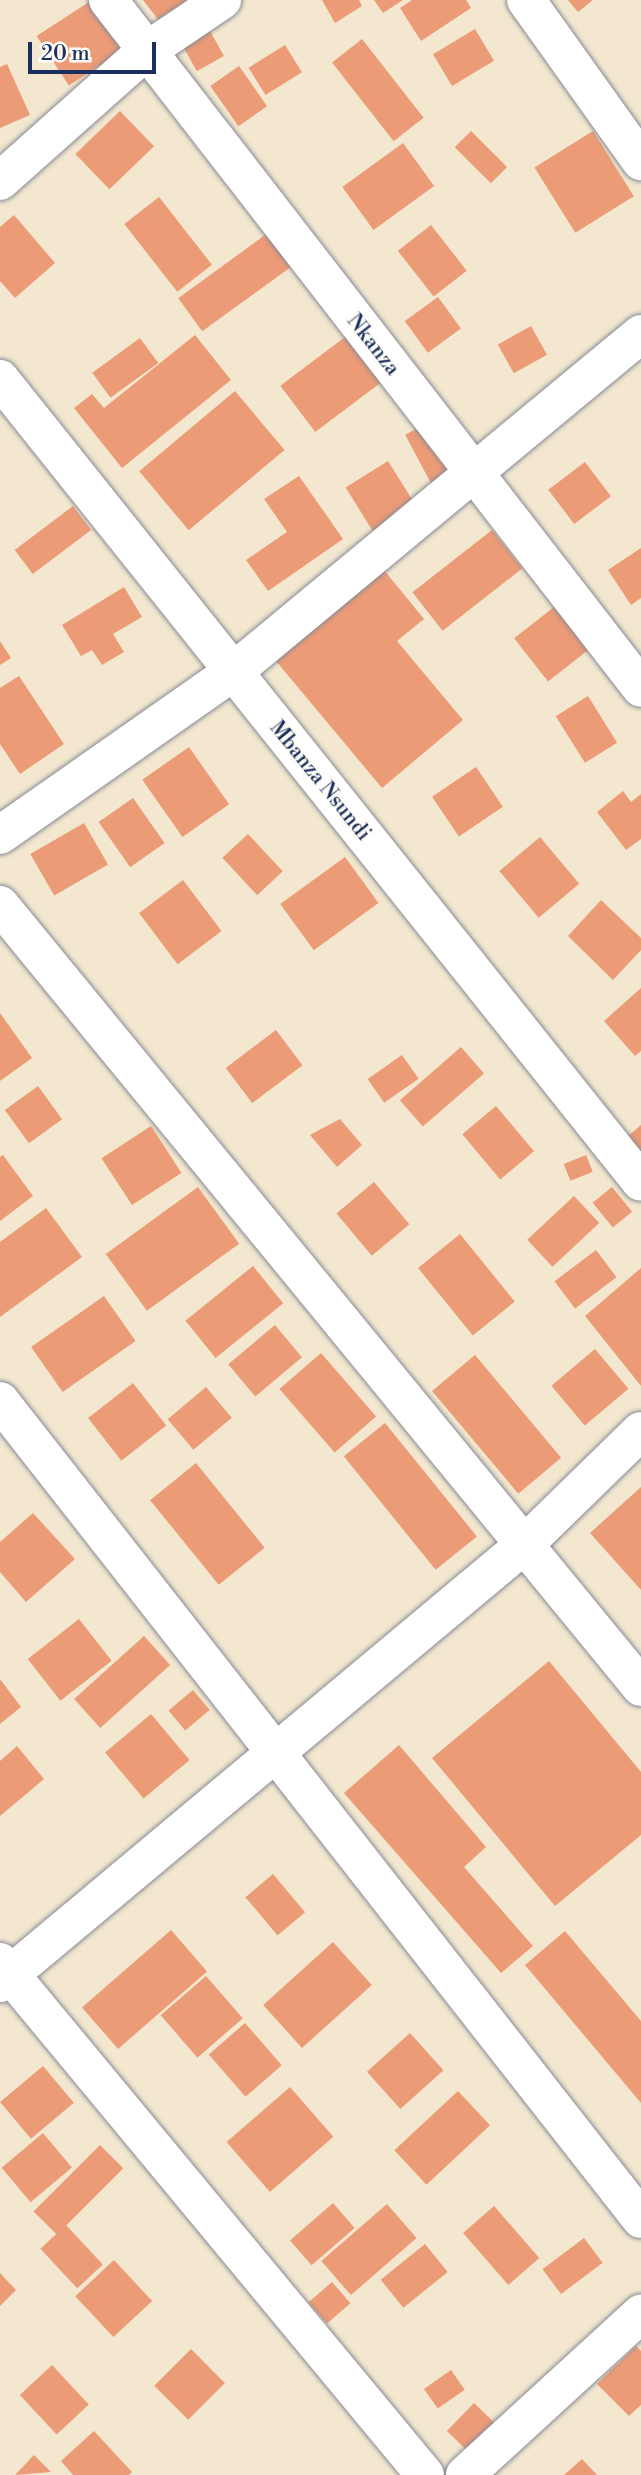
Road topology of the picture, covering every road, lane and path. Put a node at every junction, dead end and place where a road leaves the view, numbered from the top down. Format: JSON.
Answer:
{"nodes":[{"id":1,"x":108,"y":0,"type":"edge"},
{"id":2,"x":222,"y":0,"type":"edge"},
{"id":3,"x":526,"y":0,"type":"edge"},
{"id":4,"x":145,"y":52,"type":"junction"},
{"id":5,"x":641,"y":161,"type":"edge"},
{"id":6,"x":0,"y":181,"type":"edge"},
{"id":7,"x":641,"y":334,"type":"edge"},
{"id":8,"x":0,"y":379,"type":"edge"},
{"id":9,"x":470,"y":470,"type":"junction"},
{"id":10,"x":233,"y":672,"type":"junction"},
{"id":11,"x":641,"y":688,"type":"edge"},
{"id":12,"x":0,"y":835,"type":"edge"},
{"id":13,"x":0,"y":905,"type":"edge"},
{"id":14,"x":641,"y":1182,"type":"edge"},
{"id":15,"x":0,"y":1401,"type":"edge"},
{"id":16,"x":641,"y":1431,"type":"edge"},
{"id":17,"x":524,"y":1545,"type":"junction"},
{"id":18,"x":641,"y":1687,"type":"edge"},
{"id":19,"x":279,"y":1753,"type":"junction"},
{"id":20,"x":3,"y":1973,"type":"edge"},
{"id":21,"x":641,"y":2219,"type":"edge"},
{"id":22,"x":641,"y":2314,"type":"edge"},
{"id":23,"x":425,"y":2475,"type":"edge"},
{"id":24,"x":465,"y":2475,"type":"edge"}],
"edges":[{"from":1,"to":4,"type":"street","name":"Nkanza"},
{"from":2,"to":4,"type":"street"},
{"from":3,"to":5,"type":"street"},
{"from":4,"to":6,"type":"street"},
{"from":4,"to":9,"type":"street","name":"Nkanza"},
{"from":7,"to":9,"type":"street"},
{"from":8,"to":10,"type":"street","name":"Mbanza Nsundi"},
{"from":9,"to":10,"type":"street"},
{"from":9,"to":11,"type":"street","name":"Nkanza"},
{"from":10,"to":12,"type":"street"},
{"from":10,"to":14,"type":"street","name":"Mbanza Nsundi"},
{"from":13,"to":17,"type":"street"},
{"from":15,"to":19,"type":"street"},
{"from":16,"to":17,"type":"street"},
{"from":17,"to":18,"type":"street"},
{"from":17,"to":19,"type":"street"},
{"from":19,"to":20,"type":"street"},
{"from":19,"to":21,"type":"street"},
{"from":20,"to":23,"type":"street"},
{"from":22,"to":24,"type":"street"}]}
